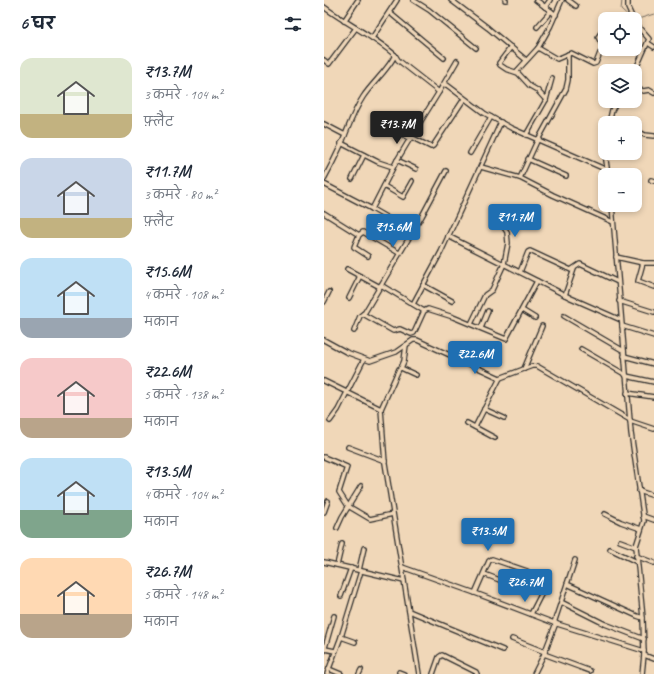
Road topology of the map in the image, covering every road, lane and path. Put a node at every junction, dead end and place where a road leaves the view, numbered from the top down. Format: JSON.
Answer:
{"nodes":[{"id":1,"x":358,"y":0,"type":"edge"},
{"id":2,"x":397,"y":0,"type":"edge"},
{"id":3,"x":413,"y":0,"type":"edge"},
{"id":4,"x":451,"y":0,"type":"edge"},
{"id":5,"x":536,"y":0,"type":"edge"},
{"id":6,"x":550,"y":0,"type":"edge"},
{"id":7,"x":562,"y":0,"type":"edge"},
{"id":8,"x":568,"y":0,"type":"edge"},
{"id":9,"x":628,"y":0,"type":"edge"},
{"id":10,"x":576,"y":6,"type":"dead end"},
{"id":11,"x":324,"y":7,"type":"edge"},
{"id":12,"x":545,"y":7,"type":"junction"},
{"id":13,"x":551,"y":11,"type":"junction"},
{"id":14,"x":390,"y":12,"type":"junction"},
{"id":15,"x":630,"y":12,"type":"edge"},
{"id":16,"x":556,"y":15,"type":"junction"},
{"id":17,"x":344,"y":21,"type":"junction"},
{"id":18,"x":537,"y":27,"type":"dead end"},
{"id":19,"x":356,"y":28,"type":"junction"},
{"id":20,"x":642,"y":32,"type":"edge"},
{"id":21,"x":372,"y":38,"type":"junction"},
{"id":22,"x":648,"y":43,"type":"junction"},
{"id":23,"x":511,"y":47,"type":"junction"},
{"id":24,"x":654,"y":47,"type":"edge"},
{"id":25,"x":476,"y":48,"type":"dead end"},
{"id":26,"x":538,"y":48,"type":"junction"},
{"id":27,"x":568,"y":54,"type":"junction"},
{"id":28,"x":395,"y":55,"type":"junction"},
{"id":29,"x":598,"y":56,"type":"edge"},
{"id":30,"x":444,"y":58,"type":"dead end"},
{"id":31,"x":324,"y":60,"type":"edge"},
{"id":32,"x":457,"y":60,"type":"dead end"},
{"id":33,"x":526,"y":60,"type":"junction"},
{"id":34,"x":638,"y":64,"type":"edge"},
{"id":35,"x":516,"y":72,"type":"junction"},
{"id":36,"x":552,"y":78,"type":"dead end"},
{"id":37,"x":443,"y":85,"type":"junction"},
{"id":38,"x":642,"y":91,"type":"edge"},
{"id":39,"x":439,"y":92,"type":"junction"},
{"id":40,"x":654,"y":93,"type":"edge"},
{"id":41,"x":464,"y":98,"type":"junction"},
{"id":42,"x":546,"y":100,"type":"junction"},
{"id":43,"x":491,"y":117,"type":"junction"},
{"id":44,"x":501,"y":122,"type":"junction"},
{"id":45,"x":324,"y":124,"type":"edge"},
{"id":46,"x":390,"y":127,"type":"dead end"},
{"id":47,"x":642,"y":134,"type":"edge"},
{"id":48,"x":344,"y":135,"type":"junction"},
{"id":49,"x":526,"y":135,"type":"junction"},
{"id":50,"x":654,"y":136,"type":"edge"},
{"id":51,"x":411,"y":138,"type":"junction"},
{"id":52,"x":538,"y":140,"type":"junction"},
{"id":53,"x":341,"y":143,"type":"junction"},
{"id":54,"x":470,"y":153,"type":"dead end"},
{"id":55,"x":364,"y":155,"type":"junction"},
{"id":56,"x":528,"y":159,"type":"junction"},
{"id":57,"x":397,"y":160,"type":"junction"},
{"id":58,"x":393,"y":167,"type":"junction"},
{"id":59,"x":481,"y":167,"type":"junction"},
{"id":60,"x":602,"y":168,"type":"edge"},
{"id":61,"x":416,"y":169,"type":"dead end"},
{"id":62,"x":446,"y":171,"type":"dead end"},
{"id":63,"x":566,"y":176,"type":"dead end"},
{"id":64,"x":520,"y":178,"type":"junction"},
{"id":65,"x":324,"y":179,"type":"edge"},
{"id":66,"x":352,"y":179,"type":"dead end"},
{"id":67,"x":412,"y":181,"type":"dead end"},
{"id":68,"x":324,"y":184,"type":"edge"},
{"id":69,"x":384,"y":186,"type":"junction"},
{"id":70,"x":372,"y":209,"type":"junction"},
{"id":71,"x":612,"y":212,"type":"edge"},
{"id":72,"x":324,"y":213,"type":"edge"},
{"id":73,"x":613,"y":222,"type":"junction"},
{"id":74,"x":497,"y":223,"type":"dead end"},
{"id":75,"x":412,"y":232,"type":"junction"},
{"id":76,"x":359,"y":235,"type":"junction"},
{"id":77,"x":448,"y":236,"type":"junction"},
{"id":78,"x":399,"y":253,"type":"junction"},
{"id":79,"x":368,"y":256,"type":"dead end"},
{"id":80,"x":616,"y":257,"type":"junction"},
{"id":81,"x":653,"y":262,"type":"edge"},
{"id":82,"x":643,"y":263,"type":"junction"},
{"id":83,"x":504,"y":264,"type":"junction"},
{"id":84,"x":347,"y":269,"type":"dead end"},
{"id":85,"x":574,"y":269,"type":"junction"},
{"id":86,"x":520,"y":272,"type":"junction"},
{"id":87,"x":360,"y":276,"type":"junction"},
{"id":88,"x":537,"y":281,"type":"junction"},
{"id":89,"x":618,"y":282,"type":"junction"},
{"id":90,"x":381,"y":286,"type":"junction"},
{"id":91,"x":423,"y":286,"type":"junction"},
{"id":92,"x":654,"y":287,"type":"edge"},
{"id":93,"x":329,"y":292,"type":"dead end"},
{"id":94,"x":565,"y":295,"type":"junction"},
{"id":95,"x":349,"y":298,"type":"dead end"},
{"id":96,"x":452,"y":301,"type":"dead end"},
{"id":97,"x":620,"y":301,"type":"junction"},
{"id":98,"x":324,"y":302,"type":"edge"},
{"id":99,"x":413,"y":304,"type":"junction"},
{"id":100,"x":522,"y":310,"type":"junction"},
{"id":101,"x":424,"y":311,"type":"junction"},
{"id":102,"x":488,"y":311,"type":"dead end"},
{"id":103,"x":654,"y":312,"type":"edge"},
{"id":104,"x":363,"y":314,"type":"junction"},
{"id":105,"x":564,"y":316,"type":"dead end"},
{"id":106,"x":535,"y":318,"type":"dead end"},
{"id":107,"x":621,"y":320,"type":"junction"},
{"id":108,"x":471,"y":324,"type":"junction"},
{"id":109,"x":542,"y":326,"type":"dead end"},
{"id":110,"x":622,"y":326,"type":"junction"},
{"id":111,"x":481,"y":328,"type":"junction"},
{"id":112,"x":354,"y":331,"type":"dead end"},
{"id":113,"x":413,"y":334,"type":"junction"},
{"id":114,"x":654,"y":336,"type":"edge"},
{"id":115,"x":324,"y":340,"type":"edge"},
{"id":116,"x":414,"y":340,"type":"junction"},
{"id":117,"x":406,"y":345,"type":"junction"},
{"id":118,"x":581,"y":349,"type":"dead end"},
{"id":119,"x":624,"y":351,"type":"junction"},
{"id":120,"x":624,"y":356,"type":"junction"},
{"id":121,"x":364,"y":359,"type":"junction"},
{"id":122,"x":654,"y":364,"type":"edge"},
{"id":123,"x":401,"y":368,"type":"junction"},
{"id":124,"x":524,"y":369,"type":"junction"},
{"id":125,"x":416,"y":375,"type":"dead end"},
{"id":126,"x":626,"y":376,"type":"junction"},
{"id":127,"x":500,"y":378,"type":"junction"},
{"id":128,"x":324,"y":381,"type":"edge"},
{"id":129,"x":654,"y":382,"type":"edge"},
{"id":130,"x":347,"y":392,"type":"junction"},
{"id":131,"x":627,"y":392,"type":"junction"},
{"id":132,"x":654,"y":397,"type":"edge"},
{"id":133,"x":381,"y":409,"type":"junction"},
{"id":134,"x":484,"y":409,"type":"junction"},
{"id":135,"x":504,"y":418,"type":"dead end"},
{"id":136,"x":630,"y":420,"type":"junction"},
{"id":137,"x":330,"y":421,"type":"dead end"},
{"id":138,"x":468,"y":423,"type":"dead end"},
{"id":139,"x":475,"y":427,"type":"junction"},
{"id":140,"x":654,"y":429,"type":"edge"},
{"id":141,"x":495,"y":438,"type":"dead end"},
{"id":142,"x":348,"y":447,"type":"dead end"},
{"id":143,"x":324,"y":457,"type":"edge"},
{"id":144,"x":385,"y":461,"type":"junction"},
{"id":145,"x":360,"y":486,"type":"dead end"},
{"id":146,"x":639,"y":491,"type":"junction"},
{"id":147,"x":654,"y":496,"type":"edge"},
{"id":148,"x":328,"y":501,"type":"dead end"},
{"id":149,"x":348,"y":506,"type":"junction"},
{"id":150,"x":324,"y":512,"type":"edge"},
{"id":151,"x":393,"y":514,"type":"junction"},
{"id":152,"x":605,"y":514,"type":"dead end"},
{"id":153,"x":643,"y":516,"type":"junction"},
{"id":154,"x":654,"y":520,"type":"edge"},
{"id":155,"x":337,"y":528,"type":"dead end"},
{"id":156,"x":641,"y":529,"type":"junction"},
{"id":157,"x":620,"y":541,"type":"dead end"},
{"id":158,"x":342,"y":544,"type":"dead end"},
{"id":159,"x":636,"y":547,"type":"junction"},
{"id":160,"x":364,"y":548,"type":"dead end"},
{"id":161,"x":610,"y":550,"type":"dead end"},
{"id":162,"x":636,"y":556,"type":"junction"},
{"id":163,"x":575,"y":560,"type":"dead end"},
{"id":164,"x":324,"y":562,"type":"edge"},
{"id":165,"x":637,"y":562,"type":"junction"},
{"id":166,"x":654,"y":563,"type":"edge"},
{"id":167,"x":337,"y":565,"type":"junction"},
{"id":168,"x":402,"y":567,"type":"junction"},
{"id":169,"x":351,"y":568,"type":"junction"},
{"id":170,"x":360,"y":570,"type":"junction"},
{"id":171,"x":526,"y":571,"type":"dead end"},
{"id":172,"x":484,"y":574,"type":"junction"},
{"id":173,"x":404,"y":581,"type":"junction"},
{"id":174,"x":547,"y":583,"type":"dead end"},
{"id":175,"x":510,"y":584,"type":"dead end"},
{"id":176,"x":567,"y":584,"type":"junction"},
{"id":177,"x":476,"y":592,"type":"junction"},
{"id":178,"x":341,"y":596,"type":"dead end"},
{"id":179,"x":561,"y":602,"type":"junction"},
{"id":180,"x":409,"y":611,"type":"junction"},
{"id":181,"x":531,"y":614,"type":"junction"},
{"id":182,"x":334,"y":616,"type":"dead end"},
{"id":183,"x":643,"y":618,"type":"junction"},
{"id":184,"x":555,"y":623,"type":"junction"},
{"id":185,"x":341,"y":637,"type":"junction"},
{"id":186,"x":512,"y":639,"type":"dead end"},
{"id":187,"x":644,"y":639,"type":"junction"},
{"id":188,"x":355,"y":642,"type":"dead end"},
{"id":189,"x":324,"y":650,"type":"edge"},
{"id":190,"x":503,"y":650,"type":"dead end"},
{"id":191,"x":336,"y":651,"type":"junction"},
{"id":192,"x":545,"y":653,"type":"junction"},
{"id":193,"x":644,"y":653,"type":"junction"},
{"id":194,"x":654,"y":659,"type":"edge"},
{"id":195,"x":329,"y":669,"type":"junction"},
{"id":196,"x":361,"y":670,"type":"dead end"},
{"id":197,"x":590,"y":671,"type":"dead end"},
{"id":198,"x":400,"y":672,"type":"dead end"},
{"id":199,"x":327,"y":674,"type":"edge"},
{"id":200,"x":341,"y":674,"type":"edge"},
{"id":201,"x":359,"y":674,"type":"edge"},
{"id":202,"x":404,"y":674,"type":"edge"},
{"id":203,"x":419,"y":674,"type":"edge"},
{"id":204,"x":433,"y":674,"type":"edge"},
{"id":205,"x":477,"y":674,"type":"edge"},
{"id":206,"x":534,"y":674,"type":"edge"},
{"id":207,"x":642,"y":674,"type":"edge"}],
"edges":[{"from":1,"to":17,"type":"street"},
{"from":2,"to":14,"type":"street"},
{"from":3,"to":25,"type":"street"},
{"from":4,"to":23,"type":"street"},
{"from":5,"to":12,"type":"street"},
{"from":6,"to":12,"type":"street"},
{"from":7,"to":16,"type":"street"},
{"from":8,"to":10,"type":"street"},
{"from":9,"to":15,"type":"street"},
{"from":11,"to":17,"type":"street"},
{"from":12,"to":13,"type":"street"},
{"from":13,"to":16,"type":"street"},
{"from":13,"to":18,"type":"street"},
{"from":14,"to":21,"type":"street"},
{"from":14,"to":30,"type":"street"},
{"from":16,"to":26,"type":"street"},
{"from":17,"to":19,"type":"street"},
{"from":19,"to":21,"type":"street"},
{"from":19,"to":31,"type":"street"},
{"from":20,"to":22,"type":"street"},
{"from":21,"to":28,"type":"street"},
{"from":22,"to":24,"type":"street"},
{"from":22,"to":34,"type":"street"},
{"from":23,"to":33,"type":"street"},
{"from":23,"to":35,"type":"street"},
{"from":26,"to":27,"type":"street"},
{"from":26,"to":33,"type":"street"},
{"from":27,"to":29,"type":"street"},
{"from":27,"to":52,"type":"street"},
{"from":28,"to":39,"type":"street"},
{"from":28,"to":48,"type":"street"},
{"from":32,"to":37,"type":"street"},
{"from":33,"to":35,"type":"street"},
{"from":35,"to":42,"type":"street"},
{"from":36,"to":42,"type":"street"},
{"from":37,"to":39,"type":"street"},
{"from":37,"to":41,"type":"street"},
{"from":38,"to":40,"type":"street"},
{"from":39,"to":51,"type":"street"},
{"from":41,"to":43,"type":"street"},
{"from":41,"to":51,"type":"street"},
{"from":42,"to":49,"type":"street"},
{"from":43,"to":44,"type":"street"},
{"from":43,"to":54,"type":"street"},
{"from":44,"to":49,"type":"street"},
{"from":44,"to":59,"type":"street"},
{"from":45,"to":48,"type":"street"},
{"from":46,"to":51,"type":"street"},
{"from":47,"to":50,"type":"street"},
{"from":48,"to":53,"type":"street"},
{"from":49,"to":52,"type":"street"},
{"from":51,"to":57,"type":"street"},
{"from":52,"to":56,"type":"street"},
{"from":52,"to":60,"type":"street"},
{"from":53,"to":55,"type":"street"},
{"from":53,"to":65,"type":"street"},
{"from":55,"to":58,"type":"street"},
{"from":55,"to":66,"type":"street"},
{"from":56,"to":63,"type":"street"},
{"from":56,"to":64,"type":"street"},
{"from":57,"to":58,"type":"street"},
{"from":57,"to":61,"type":"street"},
{"from":58,"to":69,"type":"street"},
{"from":59,"to":64,"type":"street"},
{"from":59,"to":77,"type":"street"},
{"from":62,"to":75,"type":"street"},
{"from":64,"to":73,"type":"street"},
{"from":67,"to":69,"type":"street"},
{"from":68,"to":70,"type":"street"},
{"from":69,"to":70,"type":"street"},
{"from":70,"to":75,"type":"street"},
{"from":71,"to":73,"type":"street"},
{"from":72,"to":76,"type":"street"},
{"from":73,"to":80,"type":"street"},
{"from":74,"to":83,"type":"street"},
{"from":75,"to":78,"type":"street"},
{"from":76,"to":78,"type":"street"},
{"from":76,"to":79,"type":"street"},
{"from":77,"to":83,"type":"street"},
{"from":77,"to":91,"type":"street"},
{"from":78,"to":90,"type":"street"},
{"from":80,"to":82,"type":"street"},
{"from":80,"to":89,"type":"street"},
{"from":81,"to":82,"type":"street"},
{"from":82,"to":92,"type":"street"},
{"from":83,"to":86,"type":"street"},
{"from":83,"to":108,"type":"street"},
{"from":84,"to":87,"type":"street"},
{"from":85,"to":86,"type":"street"},
{"from":85,"to":89,"type":"street"},
{"from":85,"to":94,"type":"street"},
{"from":86,"to":88,"type":"street"},
{"from":87,"to":90,"type":"street"},
{"from":87,"to":95,"type":"street"},
{"from":88,"to":94,"type":"street"},
{"from":88,"to":100,"type":"street"},
{"from":89,"to":97,"type":"street"},
{"from":90,"to":99,"type":"street"},
{"from":90,"to":104,"type":"street"},
{"from":91,"to":96,"type":"street"},
{"from":91,"to":99,"type":"street"},
{"from":93,"to":98,"type":"street"},
{"from":94,"to":107,"type":"street"},
{"from":97,"to":103,"type":"street"},
{"from":97,"to":107,"type":"street"},
{"from":99,"to":101,"type":"street"},
{"from":100,"to":106,"type":"street"},
{"from":100,"to":111,"type":"street"},
{"from":101,"to":108,"type":"street"},
{"from":101,"to":113,"type":"street"},
{"from":102,"to":111,"type":"street"},
{"from":104,"to":112,"type":"street"},
{"from":104,"to":113,"type":"street"},
{"from":105,"to":119,"type":"street"},
{"from":107,"to":110,"type":"street"},
{"from":108,"to":111,"type":"street"},
{"from":109,"to":124,"type":"street"},
{"from":110,"to":114,"type":"street"},
{"from":110,"to":119,"type":"street"},
{"from":113,"to":116,"type":"street"},
{"from":115,"to":121,"type":"street"},
{"from":116,"to":117,"type":"street"},
{"from":116,"to":127,"type":"street"},
{"from":117,"to":121,"type":"street"},
{"from":117,"to":123,"type":"street"},
{"from":118,"to":126,"type":"street"},
{"from":119,"to":120,"type":"street"},
{"from":120,"to":122,"type":"street"},
{"from":120,"to":126,"type":"street"},
{"from":121,"to":130,"type":"street"},
{"from":123,"to":125,"type":"street"},
{"from":123,"to":133,"type":"street"},
{"from":124,"to":127,"type":"street"},
{"from":124,"to":136,"type":"street"},
{"from":126,"to":129,"type":"street"},
{"from":126,"to":131,"type":"street"},
{"from":127,"to":134,"type":"street"},
{"from":128,"to":130,"type":"street"},
{"from":130,"to":133,"type":"street"},
{"from":130,"to":137,"type":"street"},
{"from":131,"to":132,"type":"street"},
{"from":131,"to":136,"type":"street"},
{"from":133,"to":144,"type":"street"},
{"from":134,"to":135,"type":"street"},
{"from":134,"to":139,"type":"street"},
{"from":136,"to":140,"type":"street"},
{"from":136,"to":146,"type":"street"},
{"from":138,"to":139,"type":"street"},
{"from":139,"to":141,"type":"street"},
{"from":142,"to":144,"type":"street"},
{"from":143,"to":149,"type":"street"},
{"from":144,"to":151,"type":"street"},
{"from":145,"to":149,"type":"street"},
{"from":146,"to":147,"type":"street"},
{"from":146,"to":153,"type":"street"},
{"from":148,"to":150,"type":"street"},
{"from":149,"to":151,"type":"street"},
{"from":149,"to":155,"type":"street"},
{"from":151,"to":168,"type":"street"},
{"from":152,"to":156,"type":"street"},
{"from":153,"to":154,"type":"street"},
{"from":153,"to":156,"type":"street"},
{"from":156,"to":159,"type":"street"},
{"from":157,"to":159,"type":"street"},
{"from":158,"to":167,"type":"street"},
{"from":159,"to":162,"type":"street"},
{"from":160,"to":170,"type":"street"},
{"from":161,"to":165,"type":"street"},
{"from":162,"to":165,"type":"street"},
{"from":162,"to":166,"type":"street"},
{"from":163,"to":176,"type":"street"},
{"from":164,"to":167,"type":"street"},
{"from":165,"to":183,"type":"street"},
{"from":167,"to":169,"type":"street"},
{"from":168,"to":173,"type":"street"},
{"from":168,"to":177,"type":"street"},
{"from":169,"to":170,"type":"street"},
{"from":169,"to":178,"type":"street"},
{"from":170,"to":173,"type":"street"},
{"from":170,"to":185,"type":"street"},
{"from":171,"to":172,"type":"street"},
{"from":172,"to":175,"type":"street"},
{"from":172,"to":177,"type":"street"},
{"from":173,"to":180,"type":"street"},
{"from":174,"to":181,"type":"street"},
{"from":176,"to":179,"type":"street"},
{"from":176,"to":183,"type":"street"},
{"from":177,"to":181,"type":"street"},
{"from":179,"to":184,"type":"street"},
{"from":179,"to":187,"type":"street"},
{"from":180,"to":190,"type":"street"},
{"from":180,"to":203,"type":"street"},
{"from":181,"to":184,"type":"street"},
{"from":182,"to":189,"type":"street"},
{"from":183,"to":187,"type":"street"},
{"from":184,"to":192,"type":"street"},
{"from":184,"to":193,"type":"street"},
{"from":185,"to":188,"type":"street"},
{"from":185,"to":191,"type":"street"},
{"from":186,"to":192,"type":"street"},
{"from":187,"to":193,"type":"street"},
{"from":189,"to":191,"type":"street"},
{"from":191,"to":195,"type":"street"},
{"from":192,"to":197,"type":"street"},
{"from":192,"to":206,"type":"street"},
{"from":193,"to":194,"type":"street"},
{"from":193,"to":207,"type":"street"},
{"from":195,"to":199,"type":"street"},
{"from":195,"to":200,"type":"street"},
{"from":196,"to":201,"type":"street"},
{"from":198,"to":202,"type":"street"},
{"from":204,"to":205,"type":"street"}]}
